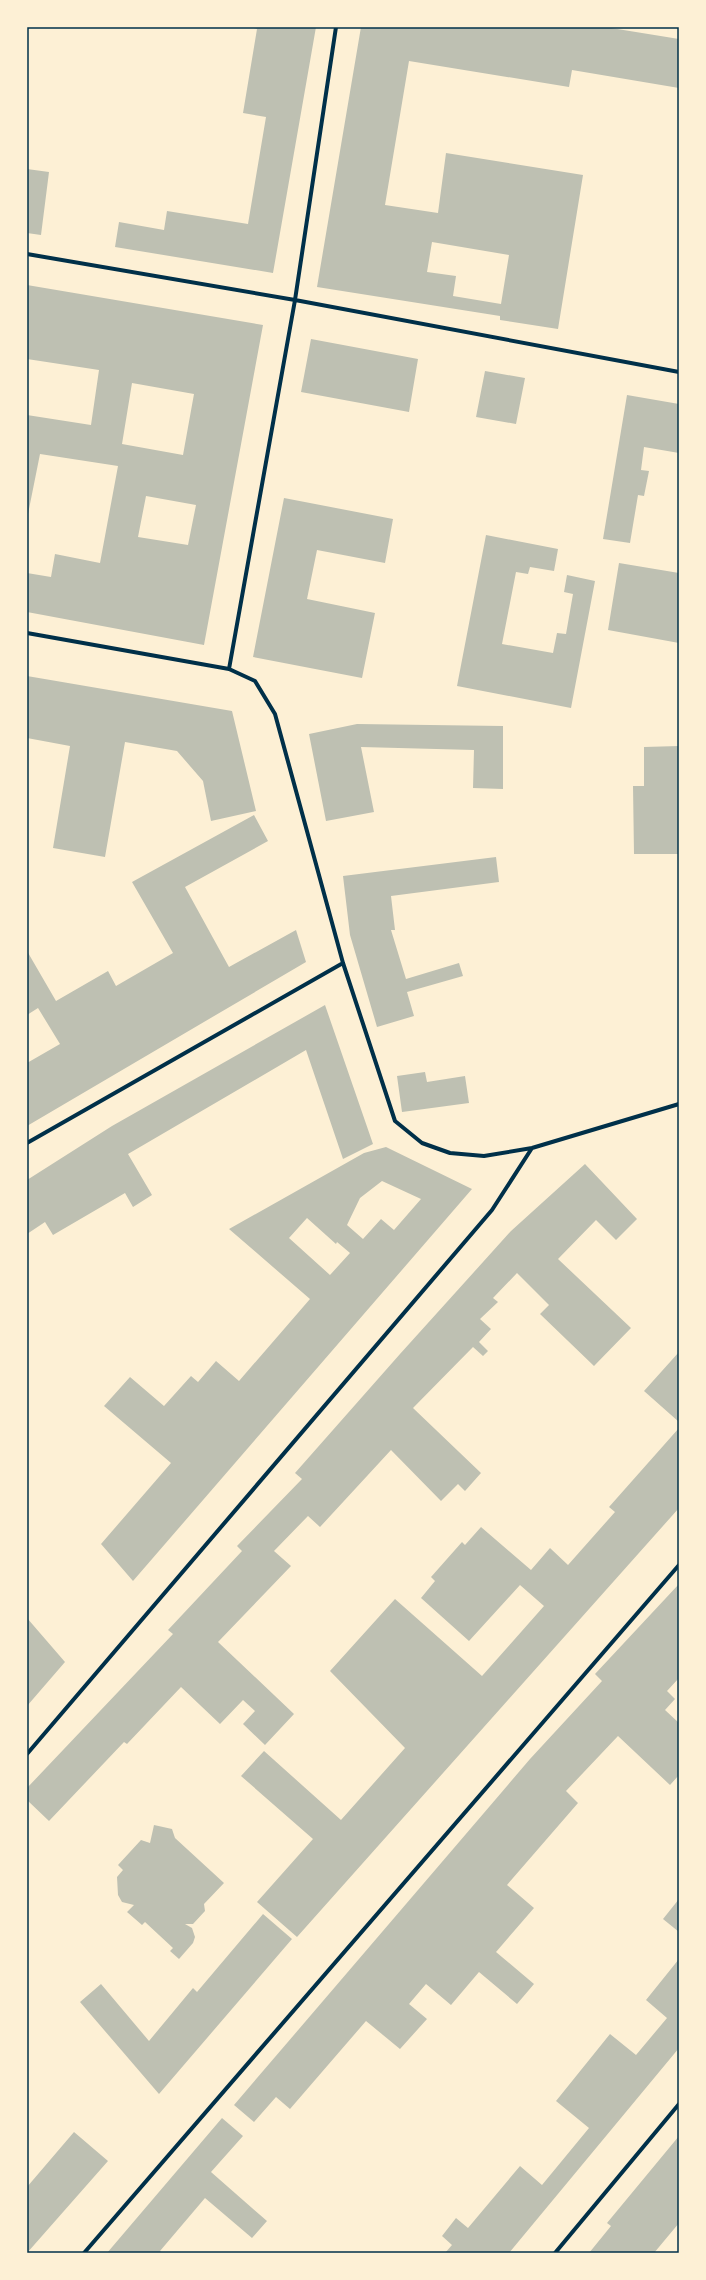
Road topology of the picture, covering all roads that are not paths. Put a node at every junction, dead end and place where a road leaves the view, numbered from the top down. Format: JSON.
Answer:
{"nodes":[{"id":1,"x":336,"y":27,"type":"edge"},
{"id":2,"x":27,"y":254,"type":"edge"},
{"id":3,"x":295,"y":300,"type":"junction"},
{"id":4,"x":679,"y":372,"type":"edge"},
{"id":5,"x":27,"y":633,"type":"edge"},
{"id":6,"x":229,"y":669,"type":"junction"},
{"id":7,"x":343,"y":963,"type":"junction"},
{"id":8,"x":679,"y":1104,"type":"edge"},
{"id":9,"x":27,"y":1143,"type":"edge"},
{"id":10,"x":532,"y":1148,"type":"junction"},
{"id":11,"x":679,"y":1566,"type":"edge"},
{"id":12,"x":27,"y":1754,"type":"edge"},
{"id":13,"x":679,"y":2104,"type":"edge"},
{"id":14,"x":84,"y":2253,"type":"edge"},
{"id":15,"x":555,"y":2253,"type":"edge"}],
"edges":[{"from":1,"to":3,"type":"street"},
{"from":2,"to":3,"type":"street"},
{"from":3,"to":4,"type":"street"},
{"from":3,"to":6,"type":"street"},
{"from":5,"to":6,"type":"street"},
{"from":6,"to":7,"type":"street"},
{"from":7,"to":9,"type":"street"},
{"from":7,"to":10,"type":"street"},
{"from":8,"to":10,"type":"street"},
{"from":10,"to":12,"type":"street"},
{"from":11,"to":14,"type":"street"},
{"from":13,"to":15,"type":"street"}]}
